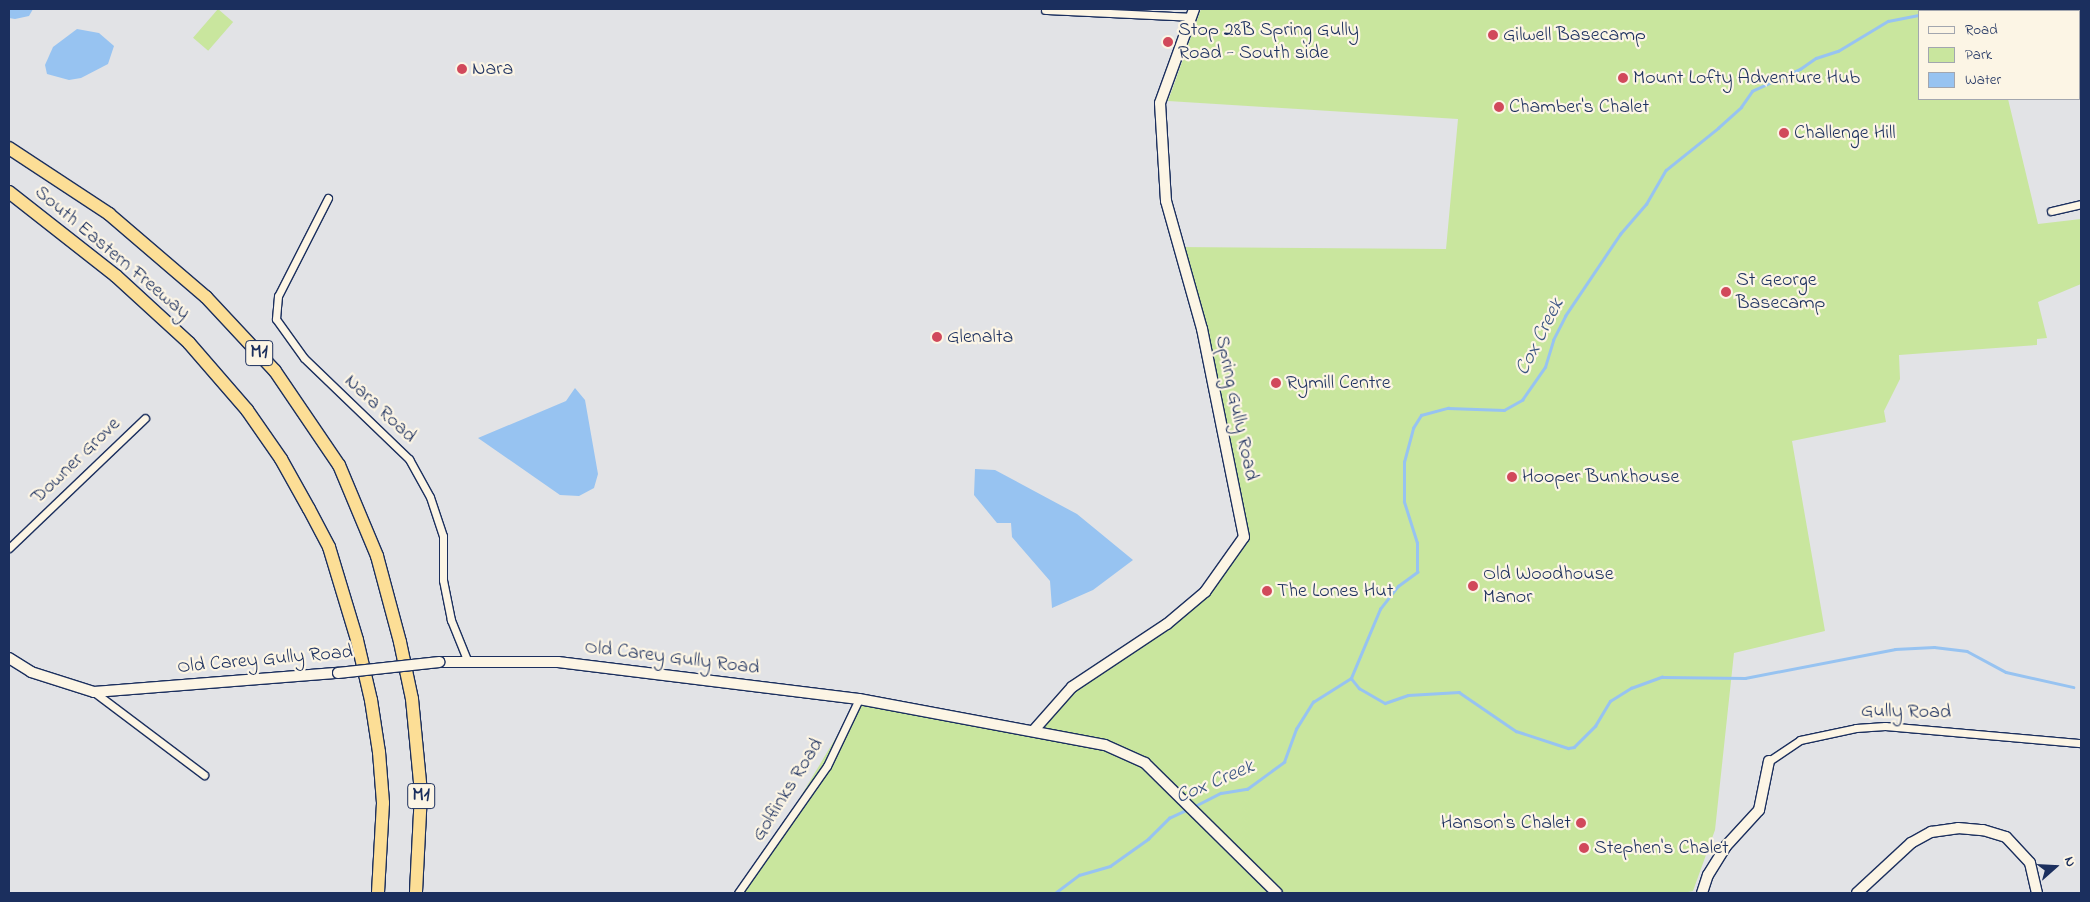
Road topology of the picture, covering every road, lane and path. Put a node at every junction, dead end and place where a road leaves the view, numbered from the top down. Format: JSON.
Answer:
{"nodes":[{"id":1,"x":1045,"y":10,"type":"dead end"},
{"id":2,"x":1114,"y":12,"type":"edge"},
{"id":3,"x":1193,"y":13,"type":"edge"},
{"id":4,"x":9,"y":148,"type":"edge"},
{"id":5,"x":9,"y":192,"type":"edge"},
{"id":6,"x":328,"y":198,"type":"dead end"},
{"id":7,"x":2081,"y":204,"type":"edge"},
{"id":8,"x":2051,"y":211,"type":"dead end"},
{"id":9,"x":145,"y":418,"type":"dead end"},
{"id":10,"x":9,"y":548,"type":"edge"},
{"id":11,"x":9,"y":658,"type":"edge"},
{"id":12,"x":468,"y":662,"type":"junction"},
{"id":13,"x":94,"y":692,"type":"junction"},
{"id":14,"x":859,"y":699,"type":"junction"},
{"id":15,"x":1034,"y":730,"type":"junction"},
{"id":16,"x":2081,"y":743,"type":"edge"},
{"id":17,"x":1769,"y":761,"type":"joint"},
{"id":18,"x":204,"y":775,"type":"dead end"},
{"id":19,"x":378,"y":893,"type":"edge"},
{"id":20,"x":416,"y":893,"type":"edge"},
{"id":21,"x":738,"y":893,"type":"edge"},
{"id":22,"x":1277,"y":893,"type":"edge"},
{"id":23,"x":1702,"y":893,"type":"edge"},
{"id":24,"x":1857,"y":893,"type":"edge"},
{"id":25,"x":2037,"y":893,"type":"edge"}],
"edges":[{"from":1,"to":2,"type":"street"},
{"from":2,"to":3,"type":"street"},
{"from":3,"to":15,"type":"main road","name":"Spring Gully Road"},
{"from":4,"to":20,"type":"highway","name":"South Eastern Freeway","number":"M1"},
{"from":5,"to":19,"type":"highway","name":"South Eastern Freeway","number":"M1"},
{"from":6,"to":12,"type":"street","name":"Nara Road"},
{"from":7,"to":8,"type":"street"},
{"from":9,"to":10,"type":"street","name":"Downer Grove"},
{"from":11,"to":13,"type":"main road","name":"Old Carey Gully Road"},
{"from":12,"to":13,"type":"main road","name":"Old Carey Gully Road","bridge":true},
{"from":12,"to":14,"type":"main road","name":"Old Carey Gully Road"},
{"from":13,"to":18,"type":"street"},
{"from":14,"to":15,"type":"main road","name":"Old Carey Gully Road"},
{"from":14,"to":21,"type":"street","name":"Golflinks Road"},
{"from":15,"to":22,"type":"main road","name":"Old Carey Gully Road"},
{"from":16,"to":17,"type":"street","name":"Gully Road"},
{"from":17,"to":23,"type":"main road","name":"Gully Road"},
{"from":24,"to":25,"type":"main road"}]}
